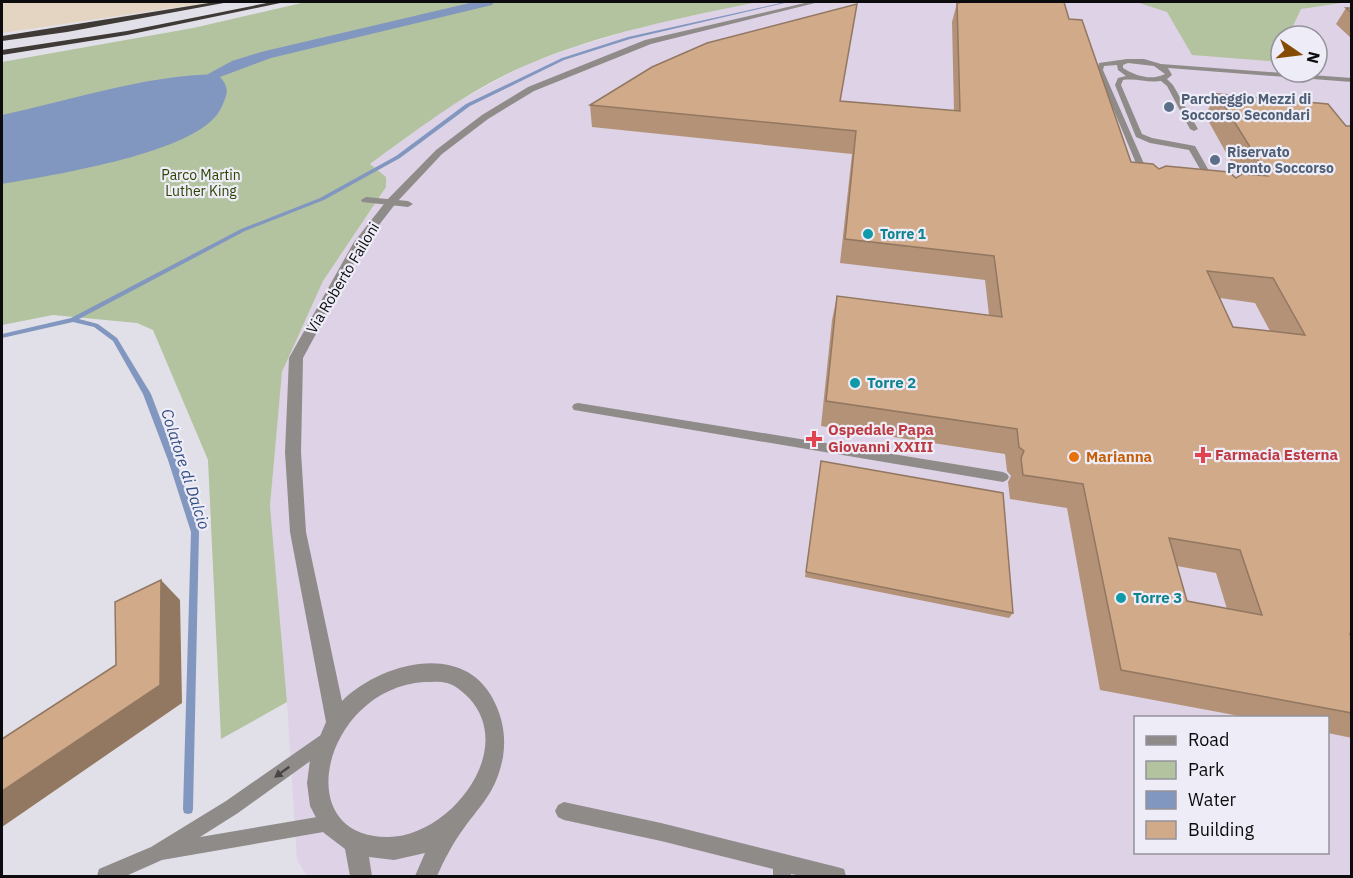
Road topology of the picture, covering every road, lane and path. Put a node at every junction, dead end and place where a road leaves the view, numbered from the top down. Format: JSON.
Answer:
{"nodes":[{"id":1,"x":225,"y":2,"type":"edge"},
{"id":2,"x":250,"y":2,"type":"edge"},
{"id":3,"x":281,"y":2,"type":"edge"},
{"id":4,"x":816,"y":2,"type":"edge"},
{"id":5,"x":214,"y":17,"type":"junction"},
{"id":6,"x":2,"y":39,"type":"edge"},
{"id":7,"x":2,"y":45,"type":"edge"},
{"id":8,"x":2,"y":53,"type":"edge"},
{"id":9,"x":2,"y":58,"type":"edge"},
{"id":10,"x":1124,"y":62,"type":"junction"},
{"id":11,"x":1161,"y":66,"type":"junction"},
{"id":12,"x":1134,"y":76,"type":"junction"},
{"id":13,"x":1163,"y":79,"type":"junction"},
{"id":14,"x":1352,"y":80,"type":"edge"},
{"id":15,"x":1194,"y":129,"type":"dead end"},
{"id":16,"x":1142,"y":168,"type":"junction"},
{"id":17,"x":1162,"y":171,"type":"edge"},
{"id":18,"x":1182,"y":173,"type":"edge"},
{"id":19,"x":1145,"y":178,"type":"edge"},
{"id":20,"x":366,"y":200,"type":"dead end"},
{"id":21,"x":392,"y":201,"type":"junction"},
{"id":22,"x":408,"y":204,"type":"dead end"},
{"id":23,"x":578,"y":407,"type":"dead end"},
{"id":24,"x":1003,"y":477,"type":"dead end"},
{"id":25,"x":332,"y":730,"type":"junction"},
{"id":26,"x":564,"y":811,"type":"dead end"},
{"id":27,"x":455,"y":821,"type":"junction"},
{"id":28,"x":329,"y":824,"type":"junction"},
{"id":29,"x":356,"y":845,"type":"junction"},
{"id":30,"x":157,"y":853,"type":"junction"},
{"id":31,"x":782,"y":870,"type":"edge"},
{"id":32,"x":106,"y":876,"type":"edge"},
{"id":33,"x":361,"y":876,"type":"edge"},
{"id":34,"x":426,"y":876,"type":"edge"},
{"id":35,"x":837,"y":876,"type":"edge"}],
"edges":[{"from":1,"to":6,"type":"highway"},
{"from":2,"to":7,"type":"highway"},
{"from":3,"to":5,"type":"highway"},
{"from":4,"to":21,"type":"street","name":"Via Roberto Failoni"},
{"from":5,"to":8,"type":"highway"},
{"from":5,"to":9,"type":"highway"},
{"from":10,"to":11,"type":"lane"},
{"from":10,"to":12,"type":"lane"},
{"from":10,"to":16,"type":"lane"},
{"from":11,"to":13,"type":"lane"},
{"from":11,"to":14,"type":"lane"},
{"from":12,"to":13,"type":"lane"},
{"from":12,"to":18,"type":"lane"},
{"from":13,"to":15,"type":"lane"},
{"from":16,"to":17,"type":"lane"},
{"from":16,"to":19,"type":"lane"},
{"from":20,"to":21,"type":"street"},
{"from":21,"to":22,"type":"street"},
{"from":21,"to":25,"type":"street","name":"Via Roberto Failoni"},
{"from":23,"to":24,"type":"lane"},
{"from":25,"to":27,"type":"street"},
{"from":25,"to":28,"type":"street"},
{"from":25,"to":30,"type":"lane","one_way":true},
{"from":26,"to":31,"type":"lane"},
{"from":27,"to":29,"type":"street"},
{"from":27,"to":34,"type":"street"},
{"from":28,"to":29,"type":"street"},
{"from":28,"to":30,"type":"lane"},
{"from":29,"to":33,"type":"street"},
{"from":30,"to":32,"type":"lane"},
{"from":31,"to":35,"type":"lane"}]}
